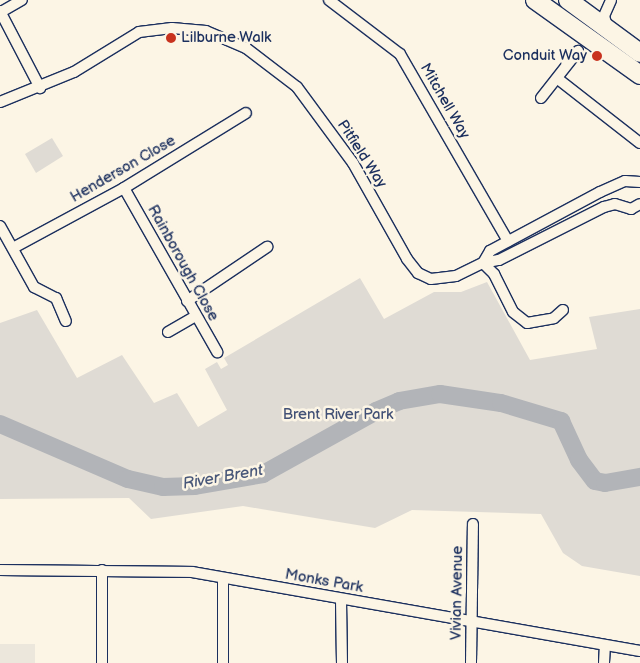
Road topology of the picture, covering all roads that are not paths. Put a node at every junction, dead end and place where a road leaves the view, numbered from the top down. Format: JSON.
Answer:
{"nodes":[{"id":1,"x":22,"y":0,"type":"edge"},
{"id":2,"x":329,"y":0,"type":"edge"},
{"id":3,"x":535,"y":0,"type":"edge"},
{"id":4,"x":568,"y":0,"type":"edge"},
{"id":5,"x":608,"y":4,"type":"edge"},
{"id":6,"x":0,"y":11,"type":"edge"},
{"id":7,"x":4,"y":29,"type":"edge"},
{"id":8,"x":609,"y":29,"type":"junction"},
{"id":9,"x":578,"y":51,"type":"dead end"},
{"id":10,"x":640,"y":53,"type":"edge"},
{"id":11,"x":640,"y":75,"type":"edge"},
{"id":12,"x":558,"y":79,"type":"junction"},
{"id":13,"x":40,"y":88,"type":"junction"},
{"id":14,"x":541,"y":98,"type":"dead end"},
{"id":15,"x":0,"y":102,"type":"edge"},
{"id":16,"x":246,"y":113,"type":"dead end"},
{"id":17,"x":640,"y":143,"type":"edge"},
{"id":18,"x":640,"y":182,"type":"edge"},
{"id":19,"x":124,"y":188,"type":"junction"},
{"id":20,"x":640,"y":204,"type":"edge"},
{"id":21,"x":0,"y":226,"type":"edge"},
{"id":22,"x":508,"y":241,"type":"junction"},
{"id":23,"x":267,"y":247,"type":"dead end"},
{"id":24,"x":13,"y":248,"type":"junction"},
{"id":25,"x":483,"y":262,"type":"junction"},
{"id":26,"x":187,"y":301,"type":"junction"},
{"id":27,"x":563,"y":310,"type":"dead end"},
{"id":28,"x":196,"y":316,"type":"junction"},
{"id":29,"x":66,"y":321,"type":"dead end"},
{"id":30,"x":168,"y":332,"type":"dead end"},
{"id":31,"x":217,"y":352,"type":"dead end"},
{"id":32,"x":473,"y":524,"type":"dead end"},
{"id":33,"x":0,"y":570,"type":"edge"},
{"id":34,"x":102,"y":570,"type":"junction"},
{"id":35,"x":224,"y":578,"type":"junction"},
{"id":36,"x":342,"y":600,"type":"junction"},
{"id":37,"x":471,"y":622,"type":"junction"},
{"id":38,"x":605,"y":645,"type":"junction"},
{"id":39,"x":640,"y":651,"type":"edge"},
{"id":40,"x":102,"y":663,"type":"edge"},
{"id":41,"x":223,"y":663,"type":"edge"},
{"id":42,"x":342,"y":663,"type":"edge"},
{"id":43,"x":471,"y":663,"type":"edge"},
{"id":44,"x":604,"y":663,"type":"edge"}],
"edges":[{"from":1,"to":6,"type":"street"},
{"from":2,"to":22,"type":"street","name":"Mitchell Way"},
{"from":3,"to":11,"type":"highway"},
{"from":4,"to":8,"type":"highway"},
{"from":5,"to":8,"type":"street"},
{"from":6,"to":7,"type":"street"},
{"from":7,"to":13,"type":"street"},
{"from":8,"to":10,"type":"highway"},
{"from":9,"to":12,"type":"street"},
{"from":12,"to":14,"type":"street"},
{"from":12,"to":17,"type":"street"},
{"from":13,"to":15,"type":"street","name":"Pitfield Way"},
{"from":13,"to":25,"type":"street","name":"Pitfield Way"},
{"from":16,"to":19,"type":"street","name":"Henderson Close"},
{"from":18,"to":22,"type":"street","name":"Pitfield Way"},
{"from":19,"to":24,"type":"street","name":"Henderson Close"},
{"from":19,"to":26,"type":"street","name":"Rainborough Close"},
{"from":20,"to":25,"type":"street"},
{"from":21,"to":24,"type":"street"},
{"from":22,"to":25,"type":"street","name":"Pitfield Way"},
{"from":23,"to":26,"type":"street"},
{"from":24,"to":29,"type":"street"},
{"from":25,"to":27,"type":"street"},
{"from":26,"to":28,"type":"street","name":"Rainborough Close"},
{"from":28,"to":30,"type":"street"},
{"from":28,"to":31,"type":"street","name":"Rainborough Close"},
{"from":32,"to":37,"type":"street","name":"Vivian Avenue"},
{"from":33,"to":34,"type":"street","name":"Monks Park"},
{"from":34,"to":35,"type":"street","name":"Monks Park"},
{"from":34,"to":40,"type":"street"},
{"from":35,"to":36,"type":"street","name":"Monks Park"},
{"from":35,"to":41,"type":"street"},
{"from":36,"to":37,"type":"street","name":"Monks Park"},
{"from":36,"to":42,"type":"street"},
{"from":37,"to":38,"type":"street","name":"Monks Park"},
{"from":37,"to":43,"type":"street","name":"Vivian Avenue"},
{"from":38,"to":39,"type":"street","name":"Monks Park"},
{"from":38,"to":44,"type":"street"}]}
